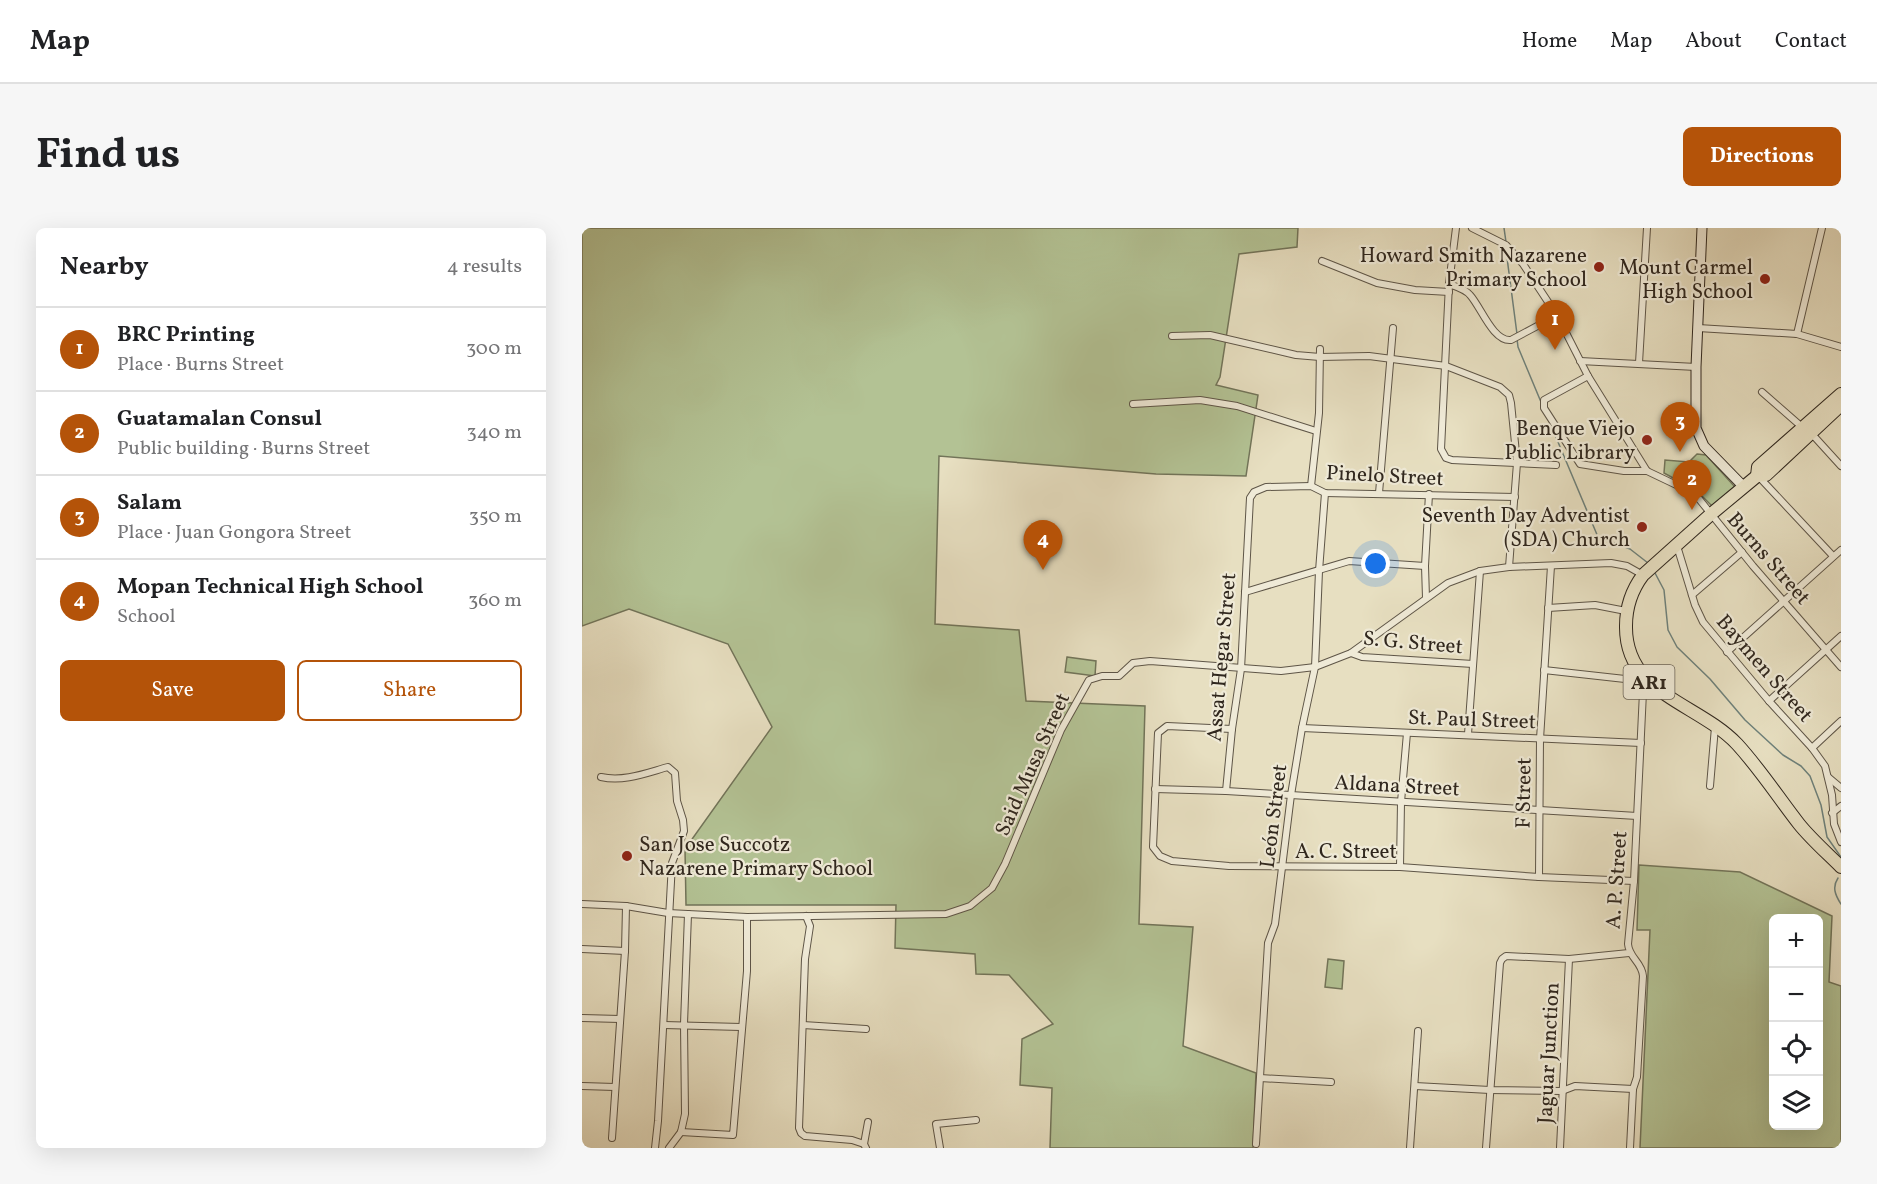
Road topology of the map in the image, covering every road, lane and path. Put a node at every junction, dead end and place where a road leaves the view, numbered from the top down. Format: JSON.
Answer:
{"nodes":[{"id":1,"x":1456,"y":228,"type":"edge"},
{"id":2,"x":1472,"y":228,"type":"edge"},
{"id":3,"x":1647,"y":228,"type":"edge"},
{"id":4,"x":1702,"y":228,"type":"edge"},
{"id":5,"x":1822,"y":228,"type":"edge"},
{"id":6,"x":1322,"y":261,"type":"dead end"},
{"id":7,"x":1449,"y":284,"type":"junction"},
{"id":8,"x":1449,"y":292,"type":"junction"},
{"id":9,"x":1558,"y":317,"type":"junction"},
{"id":10,"x":1393,"y":328,"type":"dead end"},
{"id":11,"x":1698,"y":328,"type":"junction"},
{"id":12,"x":1797,"y":334,"type":"junction"},
{"id":13,"x":1172,"y":336,"type":"dead end"},
{"id":14,"x":1841,"y":347,"type":"edge"},
{"id":15,"x":1320,"y":349,"type":"dead end"},
{"id":16,"x":1320,"y":357,"type":"junction"},
{"id":17,"x":1390,"y":360,"type":"junction"},
{"id":18,"x":1580,"y":361,"type":"junction"},
{"id":19,"x":1639,"y":363,"type":"junction"},
{"id":20,"x":1446,"y":366,"type":"junction"},
{"id":21,"x":1696,"y":367,"type":"junction"},
{"id":22,"x":1588,"y":376,"type":"junction"},
{"id":23,"x":1762,"y":392,"type":"dead end"},
{"id":24,"x":1841,"y":394,"type":"edge"},
{"id":25,"x":1133,"y":404,"type":"dead end"},
{"id":26,"x":1841,"y":405,"type":"edge"},
{"id":27,"x":1806,"y":429,"type":"junction"},
{"id":28,"x":1316,"y":431,"type":"junction"},
{"id":29,"x":1517,"y":463,"type":"junction"},
{"id":30,"x":1556,"y":465,"type":"dead end"},
{"id":31,"x":1841,"y":466,"type":"edge"},
{"id":32,"x":1647,"y":471,"type":"junction"},
{"id":33,"x":1757,"y":476,"type":"junction"},
{"id":34,"x":1311,"y":486,"type":"junction"},
{"id":35,"x":1744,"y":487,"type":"junction"},
{"id":36,"x":1254,"y":492,"type":"joint"},
{"id":37,"x":1379,"y":492,"type":"junction"},
{"id":38,"x":1325,"y":493,"type":"junction"},
{"id":39,"x":1429,"y":494,"type":"junction"},
{"id":40,"x":1515,"y":497,"type":"junction"},
{"id":41,"x":1710,"y":514,"type":"junction"},
{"id":42,"x":1677,"y":545,"type":"junction"},
{"id":43,"x":1841,"y":549,"type":"edge"},
{"id":44,"x":1742,"y":552,"type":"junction"},
{"id":45,"x":1833,"y":556,"type":"junction"},
{"id":46,"x":1425,"y":566,"type":"junction"},
{"id":47,"x":1551,"y":566,"type":"junction"},
{"id":48,"x":1509,"y":567,"type":"junction"},
{"id":49,"x":1319,"y":571,"type":"junction"},
{"id":50,"x":1480,"y":571,"type":"junction"},
{"id":51,"x":1643,"y":575,"type":"junction"},
{"id":52,"x":1245,"y":592,"type":"junction"},
{"id":53,"x":1692,"y":595,"type":"junction"},
{"id":54,"x":1426,"y":598,"type":"junction"},
{"id":55,"x":1783,"y":600,"type":"junction"},
{"id":56,"x":1548,"y":608,"type":"junction"},
{"id":57,"x":1626,"y":611,"type":"junction"},
{"id":58,"x":1841,"y":636,"type":"edge"},
{"id":59,"x":1826,"y":649,"type":"junction"},
{"id":60,"x":1727,"y":652,"type":"junction"},
{"id":61,"x":1351,"y":653,"type":"junction"},
{"id":62,"x":1473,"y":664,"type":"junction"},
{"id":63,"x":1841,"y":667,"type":"edge"},
{"id":64,"x":1316,"y":668,"type":"junction"},
{"id":65,"x":1241,"y":669,"type":"junction"},
{"id":66,"x":1544,"y":670,"type":"junction"},
{"id":67,"x":1640,"y":674,"type":"junction"},
{"id":68,"x":1651,"y":683,"type":"junction"},
{"id":69,"x":1769,"y":701,"type":"junction"},
{"id":70,"x":1841,"y":721,"type":"edge"},
{"id":71,"x":1715,"y":726,"type":"junction"},
{"id":72,"x":1302,"y":728,"type":"junction"},
{"id":73,"x":1232,"y":729,"type":"junction"},
{"id":74,"x":1407,"y":733,"type":"junction"},
{"id":75,"x":1468,"y":734,"type":"junction"},
{"id":76,"x":1540,"y":739,"type":"junction"},
{"id":77,"x":1641,"y":743,"type":"junction"},
{"id":78,"x":1812,"y":748,"type":"junction"},
{"id":79,"x":601,"y":777,"type":"dead end"},
{"id":80,"x":1828,"y":777,"type":"junction"},
{"id":81,"x":1710,"y":786,"type":"dead end"},
{"id":82,"x":1841,"y":788,"type":"edge"},
{"id":83,"x":1155,"y":789,"type":"junction"},
{"id":84,"x":1226,"y":791,"type":"junction"},
{"id":85,"x":1291,"y":795,"type":"junction"},
{"id":86,"x":1401,"y":802,"type":"junction"},
{"id":87,"x":1841,"y":806,"type":"edge"},
{"id":88,"x":1539,"y":809,"type":"junction"},
{"id":89,"x":1832,"y":813,"type":"junction"},
{"id":90,"x":1637,"y":816,"type":"junction"},
{"id":91,"x":1841,"y":842,"type":"edge"},
{"id":92,"x":1284,"y":867,"type":"junction"},
{"id":93,"x":1400,"y":867,"type":"junction"},
{"id":94,"x":1841,"y":867,"type":"edge"},
{"id":95,"x":1539,"y":877,"type":"junction"},
{"id":96,"x":1634,"y":881,"type":"junction"},
{"id":97,"x":582,"y":904,"type":"edge"},
{"id":98,"x":626,"y":906,"type":"junction"},
{"id":99,"x":668,"y":913,"type":"junction"},
{"id":100,"x":688,"y":914,"type":"junction"},
{"id":101,"x":806,"y":916,"type":"junction"},
{"id":102,"x":747,"y":917,"type":"junction"},
{"id":103,"x":582,"y":949,"type":"edge"},
{"id":104,"x":625,"y":951,"type":"junction"},
{"id":105,"x":1629,"y":953,"type":"junction"},
{"id":106,"x":1569,"y":959,"type":"junction"},
{"id":107,"x":582,"y":1018,"type":"edge"},
{"id":108,"x":620,"y":1019,"type":"junction"},
{"id":109,"x":684,"y":1024,"type":"junction"},
{"id":110,"x":664,"y":1025,"type":"junction"},
{"id":111,"x":803,"y":1025,"type":"junction"},
{"id":112,"x":741,"y":1027,"type":"junction"},
{"id":113,"x":866,"y":1029,"type":"dead end"},
{"id":114,"x":1418,"y":1031,"type":"dead end"},
{"id":115,"x":1260,"y":1078,"type":"junction"},
{"id":116,"x":1331,"y":1082,"type":"dead end"},
{"id":117,"x":582,"y":1086,"type":"edge"},
{"id":118,"x":1415,"y":1086,"type":"junction"},
{"id":119,"x":615,"y":1087,"type":"junction"},
{"id":120,"x":1633,"y":1089,"type":"junction"},
{"id":121,"x":1490,"y":1090,"type":"junction"},
{"id":122,"x":1562,"y":1090,"type":"junction"},
{"id":123,"x":976,"y":1120,"type":"dead end"},
{"id":124,"x":868,"y":1122,"type":"dead end"},
{"id":125,"x":681,"y":1132,"type":"junction"},
{"id":126,"x":612,"y":1138,"type":"dead end"},
{"id":127,"x":1256,"y":1143,"type":"dead end"},
{"id":128,"x":865,"y":1146,"type":"edge"},
{"id":129,"x":655,"y":1148,"type":"edge"},
{"id":130,"x":669,"y":1148,"type":"edge"},
{"id":131,"x":940,"y":1148,"type":"edge"},
{"id":132,"x":1410,"y":1148,"type":"edge"},
{"id":133,"x":1486,"y":1148,"type":"edge"},
{"id":134,"x":1560,"y":1148,"type":"edge"},
{"id":135,"x":1630,"y":1148,"type":"edge"}],
"edges":[{"from":1,"to":7,"type":"street"},
{"from":2,"to":9,"type":"street"},
{"from":3,"to":19,"type":"street"},
{"from":4,"to":11,"type":"street"},
{"from":5,"to":12,"type":"street"},
{"from":6,"to":8,"type":"street"},
{"from":7,"to":8,"type":"street"},
{"from":7,"to":9,"type":"street"},
{"from":8,"to":20,"type":"street"},
{"from":9,"to":18,"type":"street"},
{"from":10,"to":17,"type":"street"},
{"from":11,"to":12,"type":"street"},
{"from":11,"to":21,"type":"street"},
{"from":12,"to":14,"type":"street"},
{"from":13,"to":16,"type":"street"},
{"from":15,"to":16,"type":"street"},
{"from":16,"to":17,"type":"street"},
{"from":16,"to":28,"type":"street"},
{"from":17,"to":20,"type":"street"},
{"from":17,"to":37,"type":"street"},
{"from":18,"to":19,"type":"street"},
{"from":18,"to":22,"type":"street"},
{"from":19,"to":21,"type":"street"},
{"from":20,"to":29,"type":"street"},
{"from":20,"to":29,"type":"street"},
{"from":21,"to":35,"type":"street"},
{"from":22,"to":32,"type":"street"},
{"from":22,"to":32,"type":"street"},
{"from":23,"to":27,"type":"street"},
{"from":24,"to":27,"type":"highway","number":"AR1"},
{"from":25,"to":28,"type":"street"},
{"from":26,"to":27,"type":"highway","number":"AR1"},
{"from":27,"to":31,"type":"street"},
{"from":27,"to":33,"type":"highway","number":"AR1"},
{"from":28,"to":34,"type":"street"},
{"from":29,"to":30,"type":"street"},
{"from":29,"to":40,"type":"street"},
{"from":32,"to":41,"type":"street","name":"Burns Street"},
{"from":33,"to":35,"type":"highway","number":"AR1"},
{"from":33,"to":45,"type":"street"},
{"from":34,"to":36,"type":"street","name":"Pinelo Street"},
{"from":34,"to":38,"type":"street","name":"Pinelo Street"},
{"from":35,"to":41,"type":"highway","number":"AR1"},
{"from":36,"to":52,"type":"street","name":"Assat Hegar Street"},
{"from":37,"to":38,"type":"street","name":"Pinelo Street"},
{"from":37,"to":39,"type":"street","name":"Pinelo Street"},
{"from":38,"to":49,"type":"street","name":"León Street"},
{"from":39,"to":40,"type":"street","name":"Pinelo Street"},
{"from":39,"to":46,"type":"street"},
{"from":40,"to":48,"type":"street"},
{"from":41,"to":42,"type":"highway","number":"AR1"},
{"from":41,"to":44,"type":"street","name":"Burns Street"},
{"from":42,"to":51,"type":"highway","number":"AR1"},
{"from":42,"to":53,"type":"street","name":"Baymen Street"},
{"from":43,"to":45,"type":"street"},
{"from":44,"to":53,"type":"street"},
{"from":44,"to":55,"type":"street","name":"Burns Street"},
{"from":45,"to":55,"type":"street"},
{"from":46,"to":49,"type":"street"},
{"from":46,"to":54,"type":"street"},
{"from":47,"to":48,"type":"street","name":"Said Musa Street"},
{"from":47,"to":51,"type":"street","name":"Said Musa Street"},
{"from":47,"to":56,"type":"street","name":"F Street"},
{"from":48,"to":50,"type":"street","name":"Said Musa Street"},
{"from":49,"to":52,"type":"street"},
{"from":49,"to":64,"type":"street","name":"León Street"},
{"from":50,"to":54,"type":"street","name":"Said Musa Street"},
{"from":50,"to":62,"type":"street"},
{"from":51,"to":57,"type":"highway","number":"AR1"},
{"from":52,"to":65,"type":"street","name":"Assat Hegar Street"},
{"from":53,"to":60,"type":"street","name":"Baymen Street"},
{"from":54,"to":61,"type":"street","name":"Said Musa Street"},
{"from":55,"to":59,"type":"street","name":"Burns Street"},
{"from":55,"to":60,"type":"street"},
{"from":56,"to":57,"type":"street"},
{"from":56,"to":66,"type":"street","name":"F Street"},
{"from":57,"to":67,"type":"highway","number":"AR1"},
{"from":58,"to":59,"type":"street"},
{"from":59,"to":63,"type":"street","name":"Burns Street"},
{"from":59,"to":69,"type":"street"},
{"from":60,"to":69,"type":"street","name":"Baymen Street"},
{"from":61,"to":62,"type":"street","name":"S. G. Street"},
{"from":61,"to":64,"type":"street","name":"Said Musa Street"},
{"from":62,"to":75,"type":"street"},
{"from":64,"to":65,"type":"street","name":"Said Musa Street"},
{"from":64,"to":72,"type":"street","name":"León Street"},
{"from":65,"to":73,"type":"street","name":"Assat Hegar Street"},
{"from":65,"to":101,"type":"street","name":"Said Musa Street"},
{"from":66,"to":67,"type":"street"},
{"from":66,"to":76,"type":"street","name":"F Street"},
{"from":67,"to":68,"type":"highway","number":"AR1"},
{"from":68,"to":71,"type":"highway","number":"AR1"},
{"from":68,"to":77,"type":"street","name":"A. P. Street"},
{"from":69,"to":78,"type":"street","name":"Baymen Street"},
{"from":70,"to":78,"type":"street"},
{"from":71,"to":81,"type":"street"},
{"from":71,"to":94,"type":"highway","number":"AR1"},
{"from":72,"to":74,"type":"street","name":"St. Paul Street"},
{"from":72,"to":85,"type":"street","name":"León Street"},
{"from":73,"to":83,"type":"street","name":"A. C. Street"},
{"from":73,"to":84,"type":"street","name":"Assat Hegar Street"},
{"from":74,"to":75,"type":"street","name":"St. Paul Street"},
{"from":74,"to":86,"type":"street"},
{"from":75,"to":76,"type":"street","name":"St. Paul Street"},
{"from":76,"to":77,"type":"street","name":"St. Paul Street"},
{"from":76,"to":88,"type":"street","name":"F Street"},
{"from":77,"to":90,"type":"street","name":"A. P. Street"},
{"from":78,"to":80,"type":"street","name":"Baymen Street"},
{"from":79,"to":99,"type":"street"},
{"from":80,"to":82,"type":"street"},
{"from":80,"to":89,"type":"street","name":"Baymen Street"},
{"from":83,"to":84,"type":"street","name":"Aldana Street"},
{"from":83,"to":92,"type":"street","name":"A. C. Street"},
{"from":84,"to":85,"type":"street","name":"Aldana Street"},
{"from":85,"to":86,"type":"street","name":"Aldana Street"},
{"from":85,"to":92,"type":"street","name":"León Street"},
{"from":86,"to":88,"type":"street","name":"Aldana Street"},
{"from":86,"to":93,"type":"street"},
{"from":87,"to":89,"type":"street"},
{"from":88,"to":90,"type":"street","name":"Aldana Street"},
{"from":88,"to":95,"type":"street","name":"F Street"},
{"from":89,"to":91,"type":"street","name":"Baymen Street"},
{"from":90,"to":96,"type":"street","name":"A. P. Street"},
{"from":92,"to":93,"type":"street","name":"A. C. Street"},
{"from":92,"to":115,"type":"street","name":"León Street"},
{"from":93,"to":95,"type":"street","name":"A. C. Street"},
{"from":95,"to":96,"type":"street","name":"A. C. Street"},
{"from":96,"to":105,"type":"street","name":"A. P. Street"},
{"from":97,"to":98,"type":"street","name":"Said Musa Street"},
{"from":98,"to":99,"type":"street","name":"Said Musa Street"},
{"from":98,"to":104,"type":"street"},
{"from":99,"to":100,"type":"street","name":"Said Musa Street"},
{"from":99,"to":110,"type":"street"},
{"from":100,"to":102,"type":"street","name":"Said Musa Street"},
{"from":100,"to":109,"type":"street"},
{"from":101,"to":102,"type":"street","name":"Said Musa Street"},
{"from":101,"to":111,"type":"street"},
{"from":102,"to":112,"type":"street"},
{"from":103,"to":104,"type":"street"},
{"from":104,"to":108,"type":"street"},
{"from":105,"to":106,"type":"street"},
{"from":105,"to":120,"type":"street","name":"A. P. Street"},
{"from":106,"to":121,"type":"street"},
{"from":106,"to":122,"type":"street","name":"Jaguar Junction"},
{"from":107,"to":108,"type":"street"},
{"from":108,"to":119,"type":"street"},
{"from":109,"to":110,"type":"street"},
{"from":109,"to":112,"type":"street"},
{"from":109,"to":125,"type":"street"},
{"from":110,"to":129,"type":"street"},
{"from":111,"to":113,"type":"street"},
{"from":111,"to":128,"type":"street"},
{"from":112,"to":125,"type":"street"},
{"from":114,"to":118,"type":"street"},
{"from":115,"to":116,"type":"street"},
{"from":115,"to":127,"type":"street","name":"León Street"},
{"from":117,"to":119,"type":"street"},
{"from":118,"to":121,"type":"street"},
{"from":118,"to":132,"type":"street"},
{"from":119,"to":126,"type":"street"},
{"from":120,"to":122,"type":"street"},
{"from":120,"to":135,"type":"street","name":"A. P. Street"},
{"from":121,"to":122,"type":"street"},
{"from":121,"to":133,"type":"street"},
{"from":122,"to":134,"type":"street","name":"Jaguar Junction"},
{"from":123,"to":131,"type":"street"},
{"from":124,"to":128,"type":"street"},
{"from":125,"to":130,"type":"street"}]}
